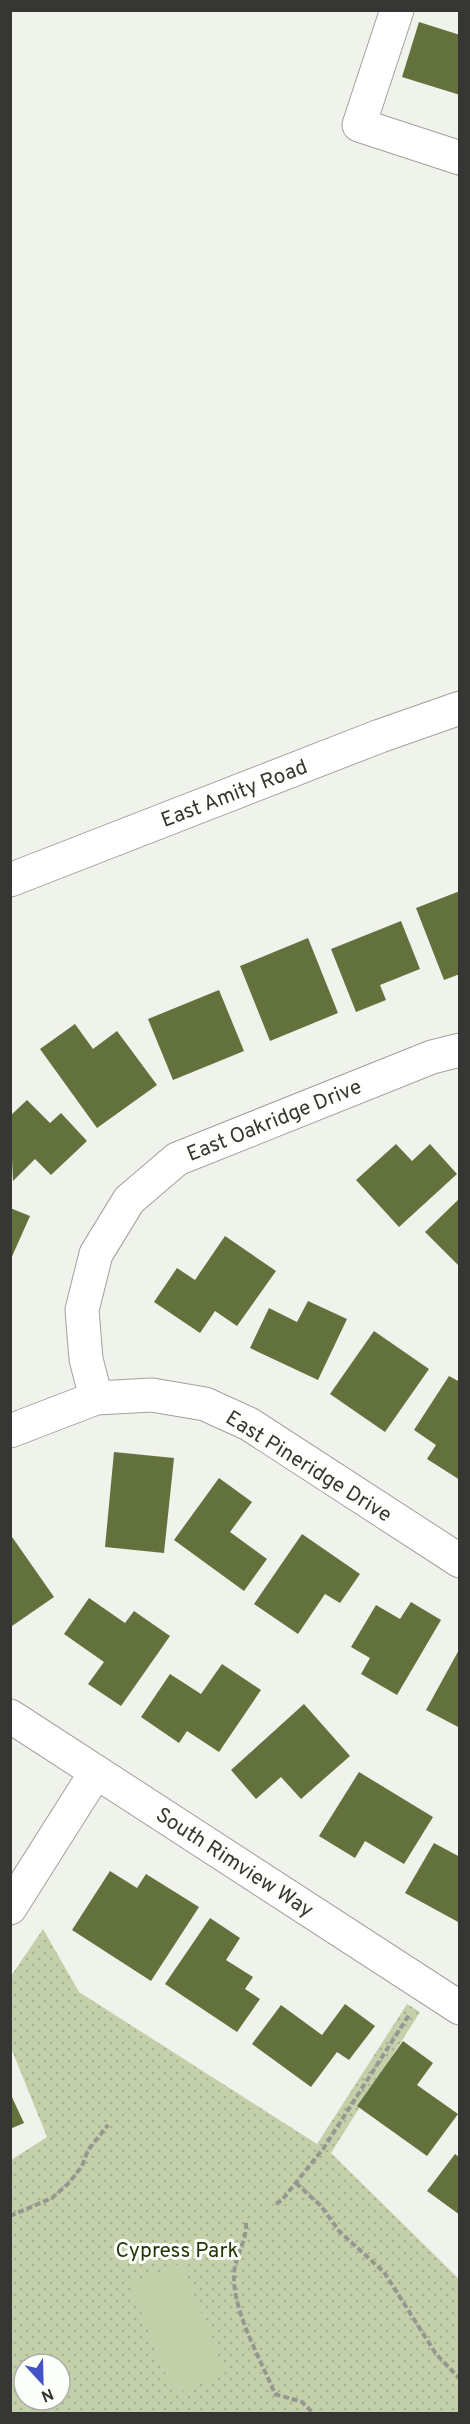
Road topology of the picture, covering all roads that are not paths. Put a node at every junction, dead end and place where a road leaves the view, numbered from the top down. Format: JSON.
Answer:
{"nodes":[{"id":1,"x":397,"y":10,"type":"edge"},
{"id":2,"x":459,"y":158,"type":"edge"},
{"id":3,"x":459,"y":708,"type":"edge"},
{"id":4,"x":10,"y":880,"type":"edge"},
{"id":5,"x":459,"y":1050,"type":"edge"},
{"id":6,"x":96,"y":1398,"type":"junction"},
{"id":7,"x":10,"y":1431,"type":"edge"},
{"id":8,"x":459,"y":1561,"type":"edge"},
{"id":9,"x":10,"y":1716,"type":"edge"},
{"id":10,"x":96,"y":1773,"type":"junction"},
{"id":11,"x":10,"y":1908,"type":"edge"},
{"id":12,"x":459,"y":2008,"type":"edge"}],
"edges":[{"from":1,"to":2,"type":"street"},
{"from":3,"to":4,"type":"street","name":"East Amity Road"},
{"from":5,"to":6,"type":"street","name":"East Oakridge Drive"},
{"from":6,"to":7,"type":"street","name":"East Pineridge Drive"},
{"from":6,"to":8,"type":"street","name":"East Pineridge Drive"},
{"from":9,"to":10,"type":"street","name":"South Rimview Way"},
{"from":10,"to":11,"type":"street"},
{"from":10,"to":12,"type":"street","name":"South Rimview Way"}]}
